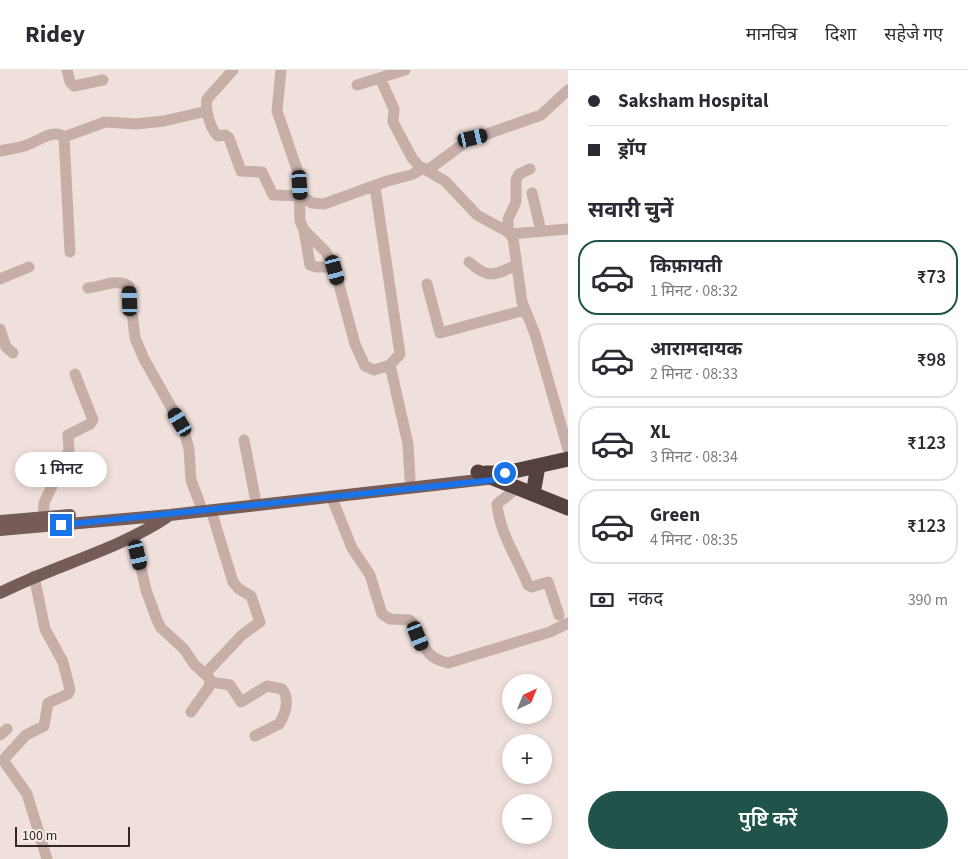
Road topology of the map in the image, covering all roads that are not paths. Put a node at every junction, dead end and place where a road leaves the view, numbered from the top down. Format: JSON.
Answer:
{"nodes":[{"id":1,"x":67,"y":70,"type":"edge"},
{"id":2,"x":233,"y":70,"type":"edge"},
{"id":3,"x":282,"y":70,"type":"edge"},
{"id":4,"x":404,"y":70,"type":"edge"},
{"id":5,"x":380,"y":78,"type":"junction"},
{"id":6,"x":103,"y":80,"type":"dead end"},
{"id":7,"x":357,"y":85,"type":"dead end"},
{"id":8,"x":568,"y":90,"type":"edge"},
{"id":9,"x":207,"y":111,"type":"junction"},
{"id":10,"x":64,"y":137,"type":"junction"},
{"id":11,"x":0,"y":151,"type":"edge"},
{"id":12,"x":426,"y":169,"type":"junction"},
{"id":13,"x":530,"y":169,"type":"dead end"},
{"id":14,"x":375,"y":187,"type":"junction"},
{"id":15,"x":532,"y":193,"type":"dead end"},
{"id":16,"x":301,"y":196,"type":"junction"},
{"id":17,"x":568,"y":229,"type":"edge"},
{"id":18,"x":304,"y":230,"type":"junction"},
{"id":19,"x":541,"y":231,"type":"junction"},
{"id":20,"x":509,"y":233,"type":"junction"},
{"id":21,"x":70,"y":252,"type":"dead end"},
{"id":22,"x":469,"y":262,"type":"dead end"},
{"id":23,"x":516,"y":265,"type":"junction"},
{"id":24,"x":29,"y":267,"type":"dead end"},
{"id":25,"x":334,"y":267,"type":"junction"},
{"id":26,"x":0,"y":279,"type":"edge"},
{"id":27,"x":427,"y":284,"type":"dead end"},
{"id":28,"x":88,"y":288,"type":"dead end"},
{"id":29,"x":525,"y":310,"type":"junction"},
{"id":30,"x":0,"y":329,"type":"edge"},
{"id":31,"x":13,"y":353,"type":"dead end"},
{"id":32,"x":390,"y":366,"type":"junction"},
{"id":33,"x":75,"y":374,"type":"dead end"},
{"id":34,"x":244,"y":440,"type":"dead end"},
{"id":35,"x":568,"y":448,"type":"edge"},
{"id":36,"x":568,"y":460,"type":"edge"},
{"id":37,"x":538,"y":466,"type":"junction"},
{"id":38,"x":478,"y":472,"type":"joint"},
{"id":39,"x":499,"y":476,"type":"junction"},
{"id":40,"x":410,"y":479,"type":"junction"},
{"id":41,"x":517,"y":488,"type":"junction"},
{"id":42,"x":533,"y":494,"type":"junction"},
{"id":43,"x":331,"y":496,"type":"junction"},
{"id":44,"x":255,"y":497,"type":"junction"},
{"id":45,"x":550,"y":500,"type":"junction"},
{"id":46,"x":200,"y":504,"type":"junction"},
{"id":47,"x":568,"y":508,"type":"edge"},
{"id":48,"x":212,"y":510,"type":"junction"},
{"id":49,"x":174,"y":511,"type":"junction"},
{"id":50,"x":568,"y":515,"type":"edge"},
{"id":51,"x":0,"y":521,"type":"edge"},
{"id":52,"x":42,"y":522,"type":"junction"},
{"id":53,"x":0,"y":530,"type":"edge"},
{"id":54,"x":134,"y":537,"type":"junction"},
{"id":55,"x":34,"y":576,"type":"junction"},
{"id":56,"x":0,"y":593,"type":"edge"},
{"id":57,"x":559,"y":615,"type":"dead end"},
{"id":58,"x":568,"y":623,"type":"edge"},
{"id":59,"x":208,"y":678,"type":"junction"},
{"id":60,"x":191,"y":712,"type":"dead end"},
{"id":61,"x":255,"y":736,"type":"dead end"},
{"id":62,"x":47,"y":859,"type":"edge"}],
"edges":[{"from":1,"to":6,"type":"street"},
{"from":2,"to":9,"type":"street"},
{"from":3,"to":16,"type":"street"},
{"from":4,"to":5,"type":"street"},
{"from":5,"to":7,"type":"street"},
{"from":5,"to":12,"type":"street"},
{"from":8,"to":12,"type":"street"},
{"from":9,"to":10,"type":"street"},
{"from":9,"to":16,"type":"street"},
{"from":10,"to":11,"type":"street"},
{"from":10,"to":21,"type":"street"},
{"from":12,"to":14,"type":"street"},
{"from":12,"to":20,"type":"street"},
{"from":13,"to":20,"type":"street"},
{"from":14,"to":16,"type":"street"},
{"from":14,"to":32,"type":"street"},
{"from":15,"to":19,"type":"street"},
{"from":16,"to":18,"type":"street"},
{"from":17,"to":19,"type":"street"},
{"from":18,"to":25,"type":"street"},
{"from":18,"to":25,"type":"street"},
{"from":19,"to":20,"type":"street"},
{"from":20,"to":23,"type":"street"},
{"from":22,"to":23,"type":"street"},
{"from":23,"to":29,"type":"street"},
{"from":24,"to":26,"type":"street"},
{"from":25,"to":32,"type":"street"},
{"from":27,"to":29,"type":"street"},
{"from":28,"to":46,"type":"street"},
{"from":29,"to":35,"type":"street"},
{"from":30,"to":31,"type":"street"},
{"from":32,"to":40,"type":"street"},
{"from":33,"to":52,"type":"street"},
{"from":34,"to":44,"type":"street"},
{"from":36,"to":37,"type":"highway"},
{"from":37,"to":39,"type":"highway"},
{"from":37,"to":42,"type":"highway"},
{"from":38,"to":39,"type":"highway"},
{"from":38,"to":40,"type":"main road"},
{"from":39,"to":41,"type":"highway"},
{"from":39,"to":43,"type":"main road"},
{"from":40,"to":44,"type":"main road"},
{"from":41,"to":42,"type":"highway"},
{"from":41,"to":57,"type":"street"},
{"from":42,"to":45,"type":"highway"},
{"from":43,"to":48,"type":"main road"},
{"from":43,"to":58,"type":"street"},
{"from":44,"to":46,"type":"main road"},
{"from":45,"to":47,"type":"highway"},
{"from":45,"to":50,"type":"highway"},
{"from":46,"to":49,"type":"main road"},
{"from":48,"to":49,"type":"main road"},
{"from":48,"to":59,"type":"street"},
{"from":49,"to":52,"type":"main road"},
{"from":49,"to":54,"type":"main road"},
{"from":51,"to":52,"type":"main road"},
{"from":52,"to":53,"type":"main road"},
{"from":54,"to":55,"type":"main road"},
{"from":54,"to":59,"type":"street"},
{"from":55,"to":56,"type":"main road"},
{"from":55,"to":62,"type":"street"},
{"from":59,"to":60,"type":"street"},
{"from":59,"to":61,"type":"street"}]}
